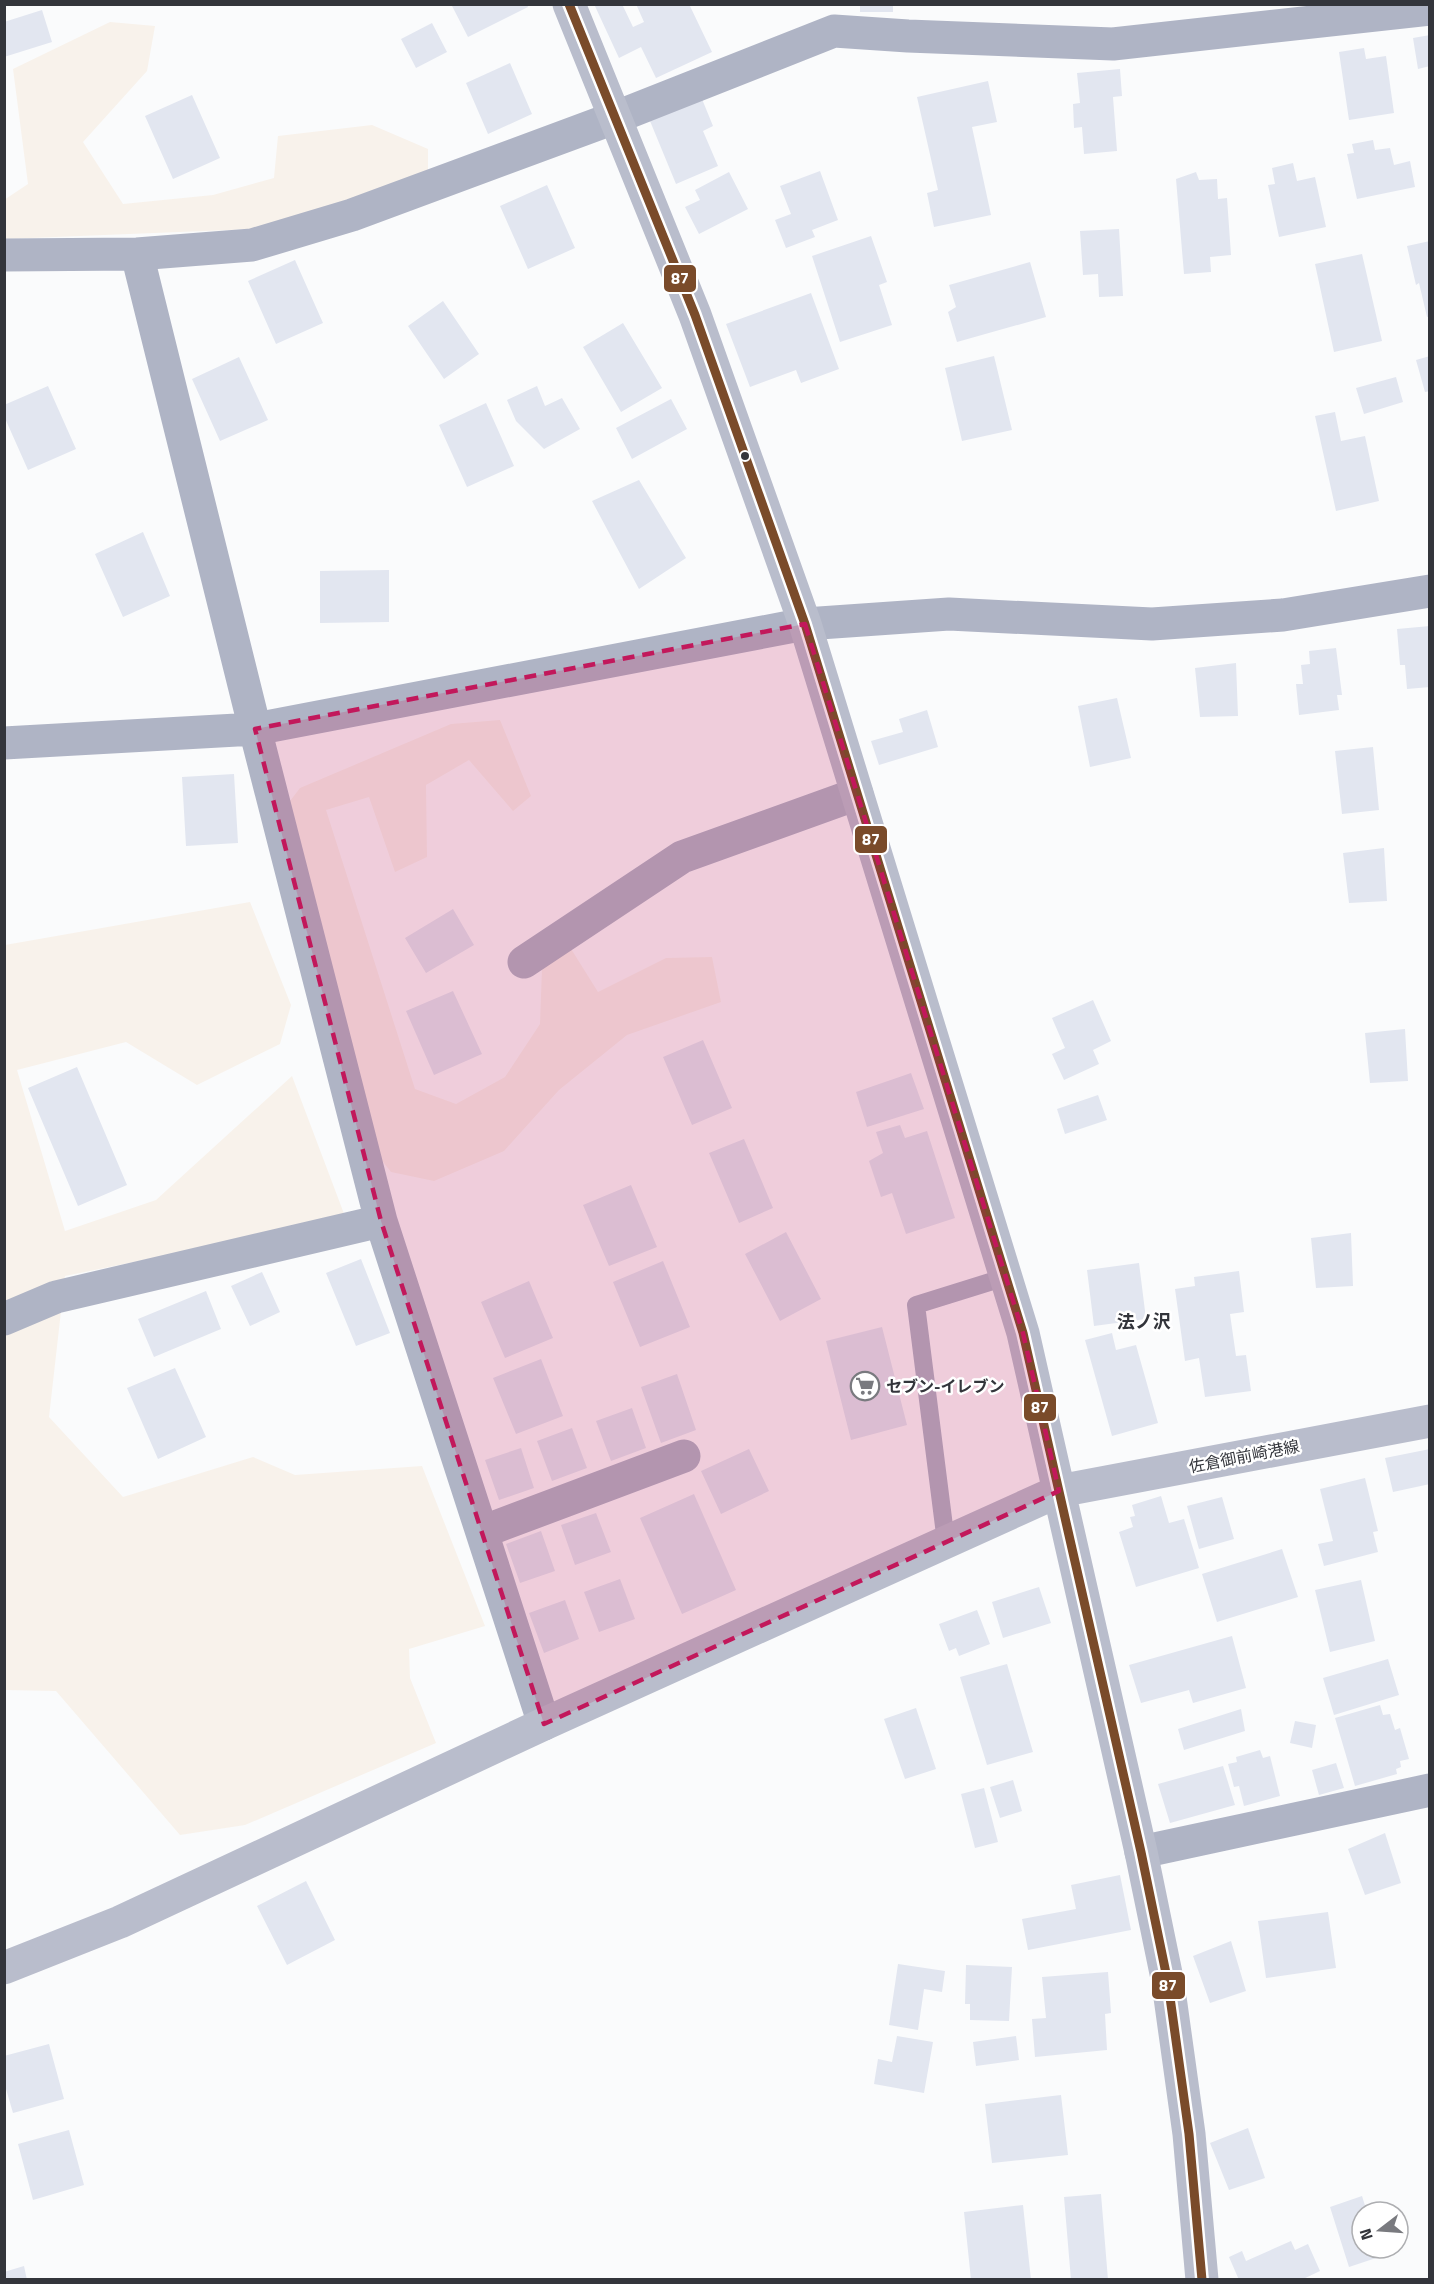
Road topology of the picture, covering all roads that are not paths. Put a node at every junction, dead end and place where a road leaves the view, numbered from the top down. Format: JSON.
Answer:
{"nodes":[{"id":1,"x":569,"y":4,"type":"edge"},
{"id":2,"x":1430,"y":9,"type":"edge"},
{"id":3,"x":1309,"y":13,"type":"edge"},
{"id":4,"x":614,"y":118,"type":"junction"},
{"id":5,"x":137,"y":254,"type":"junction"},
{"id":6,"x":4,"y":255,"type":"edge"},
{"id":7,"x":1430,"y":591,"type":"edge"},
{"id":8,"x":805,"y":624,"type":"junction"},
{"id":9,"x":255,"y":729,"type":"junction"},
{"id":10,"x":4,"y":743,"type":"edge"},
{"id":11,"x":857,"y":794,"type":"junction"},
{"id":12,"x":524,"y":962,"type":"dead end"},
{"id":13,"x":381,"y":1221,"type":"junction"},
{"id":14,"x":1006,"y":1277,"type":"junction"},
{"id":15,"x":4,"y":1319,"type":"edge"},
{"id":16,"x":1430,"y":1421,"type":"edge"},
{"id":17,"x":684,"y":1456,"type":"dead end"},
{"id":18,"x":1059,"y":1491,"type":"junction"},
{"id":19,"x":482,"y":1532,"type":"junction"},
{"id":20,"x":946,"y":1542,"type":"junction"},
{"id":21,"x":543,"y":1724,"type":"junction"},
{"id":22,"x":1430,"y":1790,"type":"edge"},
{"id":23,"x":1141,"y":1852,"type":"junction"},
{"id":24,"x":4,"y":1968,"type":"edge"},
{"id":25,"x":1202,"y":2280,"type":"edge"}],
"edges":[{"from":1,"to":4,"type":"main road"},
{"from":2,"to":3,"type":"street"},
{"from":3,"to":4,"type":"street"},
{"from":4,"to":5,"type":"street"},
{"from":4,"to":8,"type":"main road"},
{"from":5,"to":6,"type":"street"},
{"from":5,"to":9,"type":"street"},
{"from":7,"to":8,"type":"street"},
{"from":8,"to":9,"type":"street"},
{"from":8,"to":11,"type":"main road"},
{"from":9,"to":10,"type":"street"},
{"from":9,"to":13,"type":"street"},
{"from":11,"to":12,"type":"street"},
{"from":11,"to":14,"type":"main road"},
{"from":13,"to":15,"type":"street"},
{"from":13,"to":19,"type":"street"},
{"from":14,"to":18,"type":"main road"},
{"from":14,"to":20,"type":"lane"},
{"from":16,"to":18,"type":"main road","name":"佐倉御前崎港線"},
{"from":17,"to":19,"type":"street"},
{"from":18,"to":20,"type":"main road","name":"佐倉御前崎港線"},
{"from":18,"to":23,"type":"main road"},
{"from":19,"to":21,"type":"street"},
{"from":20,"to":21,"type":"main road","name":"佐倉御前崎港線"},
{"from":21,"to":24,"type":"main road","name":"佐倉御前崎港線"},
{"from":22,"to":23,"type":"street"},
{"from":23,"to":25,"type":"main road"}]}
